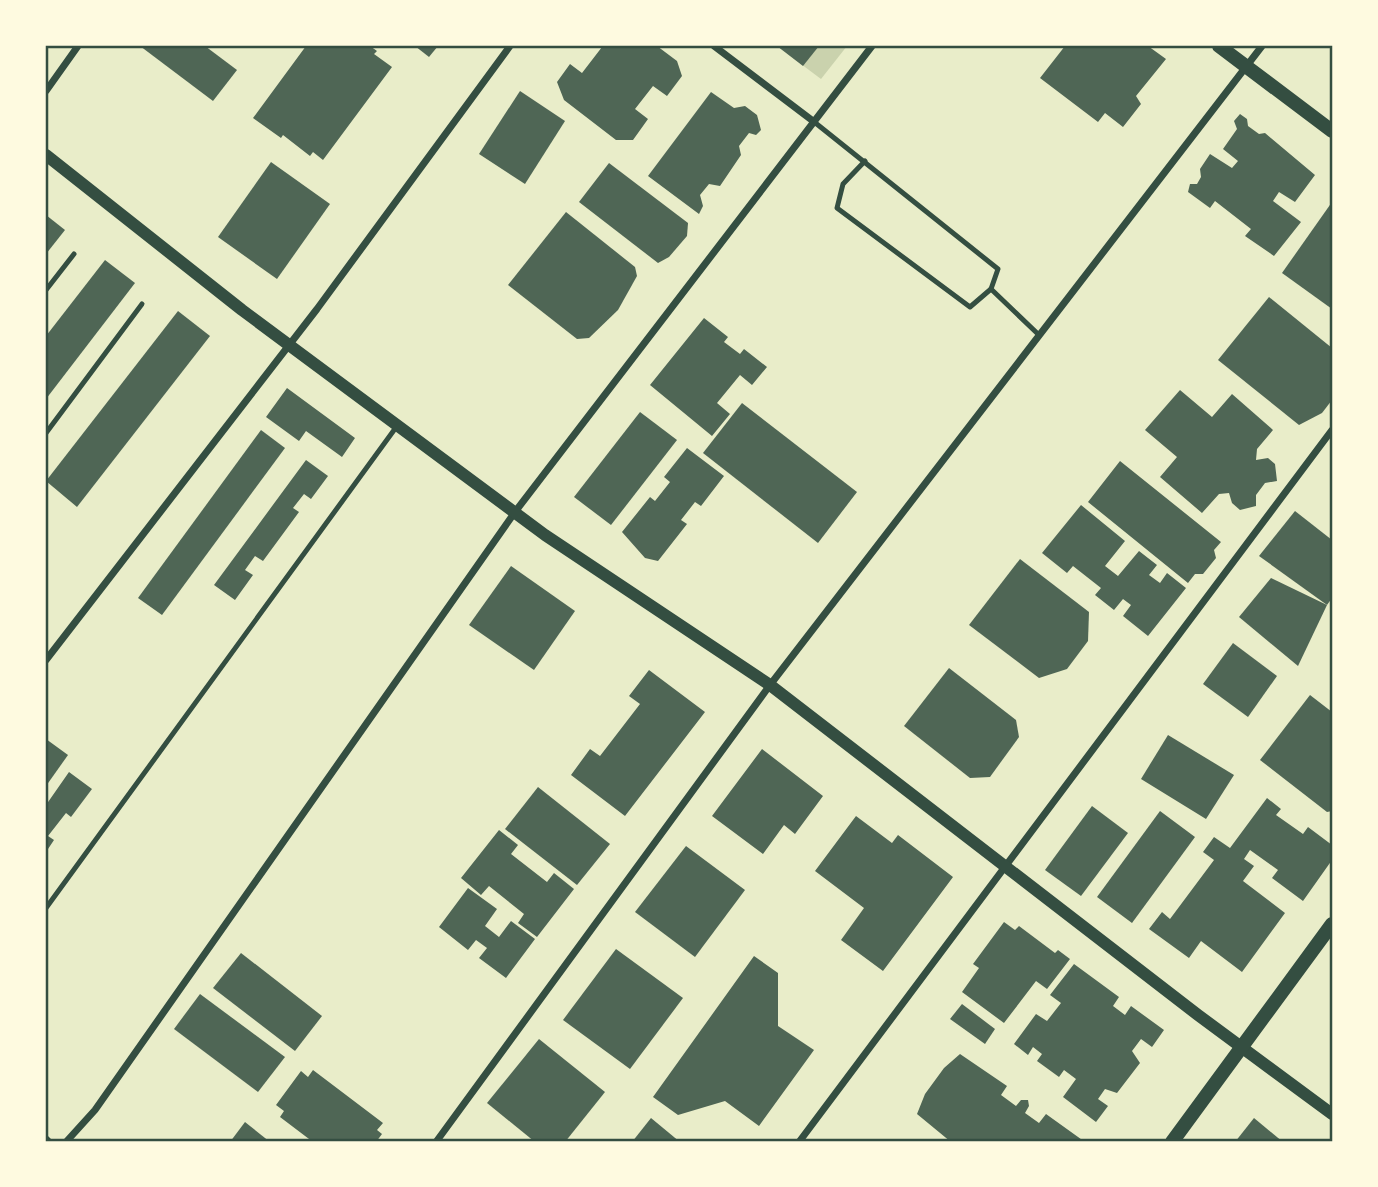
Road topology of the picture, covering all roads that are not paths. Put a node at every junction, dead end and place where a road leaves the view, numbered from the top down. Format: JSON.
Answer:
{"nodes":[{"id":1,"x":78,"y":46,"type":"edge"},
{"id":2,"x":510,"y":46,"type":"edge"},
{"id":3,"x":714,"y":46,"type":"edge"},
{"id":4,"x":872,"y":46,"type":"edge"},
{"id":5,"x":1219,"y":46,"type":"edge"},
{"id":6,"x":1262,"y":46,"type":"edge"},
{"id":7,"x":1246,"y":66,"type":"junction"},
{"id":8,"x":46,"y":91,"type":"edge"},
{"id":9,"x":813,"y":121,"type":"junction"},
{"id":10,"x":1332,"y":131,"type":"edge"},
{"id":11,"x":46,"y":156,"type":"edge"},
{"id":12,"x":864,"y":161,"type":"junction"},
{"id":13,"x":74,"y":254,"type":"dead end"},
{"id":14,"x":991,"y":289,"type":"junction"},
{"id":15,"x":46,"y":290,"type":"edge"},
{"id":16,"x":142,"y":304,"type":"dead end"},
{"id":17,"x":1039,"y":335,"type":"junction"},
{"id":18,"x":288,"y":344,"type":"junction"},
{"id":19,"x":397,"y":426,"type":"junction"},
{"id":20,"x":1332,"y":430,"type":"edge"},
{"id":21,"x":46,"y":433,"type":"edge"},
{"id":22,"x":516,"y":512,"type":"junction"},
{"id":23,"x":46,"y":660,"type":"edge"},
{"id":24,"x":770,"y":685,"type":"junction"},
{"id":25,"x":1004,"y":866,"type":"junction"},
{"id":26,"x":46,"y":908,"type":"edge"},
{"id":27,"x":1332,"y":924,"type":"edge"},
{"id":28,"x":1243,"y":1049,"type":"junction"},
{"id":29,"x":1332,"y":1114,"type":"edge"},
{"id":30,"x":66,"y":1142,"type":"edge"},
{"id":31,"x":436,"y":1142,"type":"edge"},
{"id":32,"x":799,"y":1142,"type":"edge"},
{"id":33,"x":1172,"y":1142,"type":"edge"}],
"edges":[{"from":1,"to":8,"type":"street"},
{"from":2,"to":18,"type":"street"},
{"from":3,"to":9,"type":"street"},
{"from":4,"to":9,"type":"street"},
{"from":5,"to":7,"type":"main road"},
{"from":6,"to":7,"type":"street"},
{"from":7,"to":10,"type":"main road"},
{"from":7,"to":17,"type":"street"},
{"from":9,"to":12,"type":"lane"},
{"from":9,"to":22,"type":"street"},
{"from":11,"to":18,"type":"street"},
{"from":12,"to":14,"type":"lane"},
{"from":12,"to":14,"type":"lane"},
{"from":13,"to":15,"type":"lane"},
{"from":14,"to":17,"type":"lane"},
{"from":16,"to":21,"type":"lane"},
{"from":17,"to":24,"type":"street"},
{"from":18,"to":19,"type":"street"},
{"from":18,"to":23,"type":"street"},
{"from":19,"to":22,"type":"street"},
{"from":19,"to":26,"type":"lane"},
{"from":20,"to":25,"type":"street"},
{"from":22,"to":24,"type":"street"},
{"from":22,"to":30,"type":"street"},
{"from":24,"to":25,"type":"street"},
{"from":24,"to":31,"type":"street"},
{"from":25,"to":28,"type":"street"},
{"from":25,"to":32,"type":"street"},
{"from":27,"to":28,"type":"main road"},
{"from":28,"to":29,"type":"street"},
{"from":28,"to":33,"type":"main road"}]}
